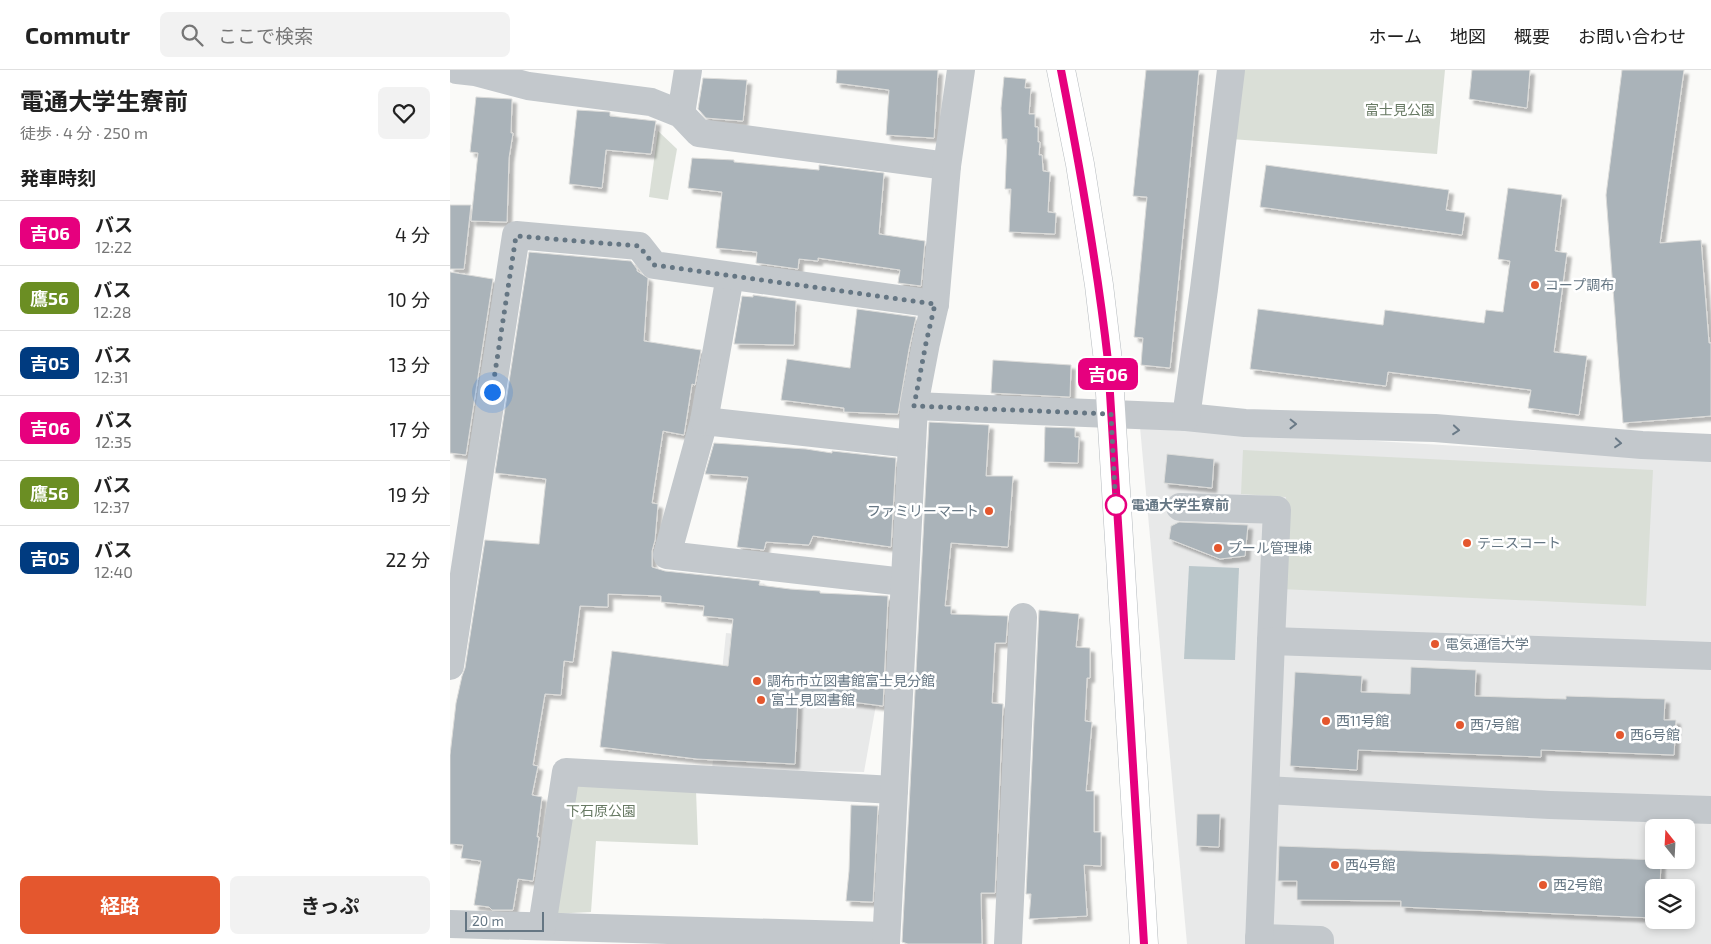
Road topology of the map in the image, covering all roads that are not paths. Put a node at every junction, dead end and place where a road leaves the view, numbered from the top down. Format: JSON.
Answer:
{"nodes":[{"id":1,"x":457,"y":70,"type":"edge"},
{"id":2,"x":688,"y":70,"type":"edge"},
{"id":3,"x":961,"y":70,"type":"edge"},
{"id":4,"x":1062,"y":70,"type":"edge"},
{"id":5,"x":1231,"y":70,"type":"edge"},
{"id":6,"x":681,"y":114,"type":"junction"},
{"id":7,"x":947,"y":166,"type":"junction"},
{"id":8,"x":730,"y":276,"type":"junction"},
{"id":9,"x":935,"y":304,"type":"junction"},
{"id":10,"x":914,"y":406,"type":"junction"},
{"id":11,"x":1111,"y":414,"type":"junction"},
{"id":12,"x":1186,"y":416,"type":"junction"},
{"id":13,"x":704,"y":421,"type":"junction"},
{"id":14,"x":912,"y":444,"type":"junction"},
{"id":15,"x":1711,"y":448,"type":"edge"},
{"id":16,"x":1180,"y":507,"type":"dead end"},
{"id":17,"x":904,"y":582,"type":"junction"},
{"id":18,"x":1023,"y":617,"type":"dead end"},
{"id":19,"x":1271,"y":640,"type":"junction"},
{"id":20,"x":1711,"y":656,"type":"edge"},
{"id":21,"x":450,"y":666,"type":"edge"},
{"id":22,"x":894,"y":790,"type":"junction"},
{"id":23,"x":1266,"y":790,"type":"junction"},
{"id":24,"x":1711,"y":810,"type":"edge"},
{"id":25,"x":450,"y":924,"type":"edge"},
{"id":26,"x":542,"y":926,"type":"junction"},
{"id":27,"x":647,"y":937,"type":"edge"},
{"id":28,"x":886,"y":940,"type":"edge"},
{"id":29,"x":1259,"y":941,"type":"edge"},
{"id":30,"x":1008,"y":944,"type":"edge"},
{"id":31,"x":1144,"y":944,"type":"edge"},
{"id":32,"x":1320,"y":944,"type":"edge"}],
"edges":[{"from":1,"to":6,"type":"street"},
{"from":2,"to":6,"type":"street"},
{"from":3,"to":7,"type":"street"},
{"from":4,"to":11,"type":"main road"},
{"from":5,"to":12,"type":"street"},
{"from":6,"to":7,"type":"street"},
{"from":7,"to":9,"type":"street"},
{"from":8,"to":9,"type":"street"},
{"from":8,"to":13,"type":"street"},
{"from":8,"to":21,"type":"street"},
{"from":9,"to":10,"type":"street"},
{"from":10,"to":11,"type":"street"},
{"from":10,"to":14,"type":"street"},
{"from":11,"to":12,"type":"street"},
{"from":11,"to":31,"type":"main road"},
{"from":12,"to":15,"type":"street","one_way":true},
{"from":13,"to":14,"type":"street"},
{"from":13,"to":17,"type":"street"},
{"from":14,"to":17,"type":"street"},
{"from":16,"to":19,"type":"street"},
{"from":17,"to":22,"type":"street"},
{"from":18,"to":30,"type":"street"},
{"from":19,"to":20,"type":"street"},
{"from":19,"to":23,"type":"street"},
{"from":22,"to":26,"type":"street"},
{"from":22,"to":28,"type":"street"},
{"from":23,"to":24,"type":"street"},
{"from":23,"to":29,"type":"street"},
{"from":25,"to":26,"type":"street"},
{"from":26,"to":27,"type":"street"},
{"from":27,"to":28,"type":"street"},
{"from":29,"to":32,"type":"street"}]}
